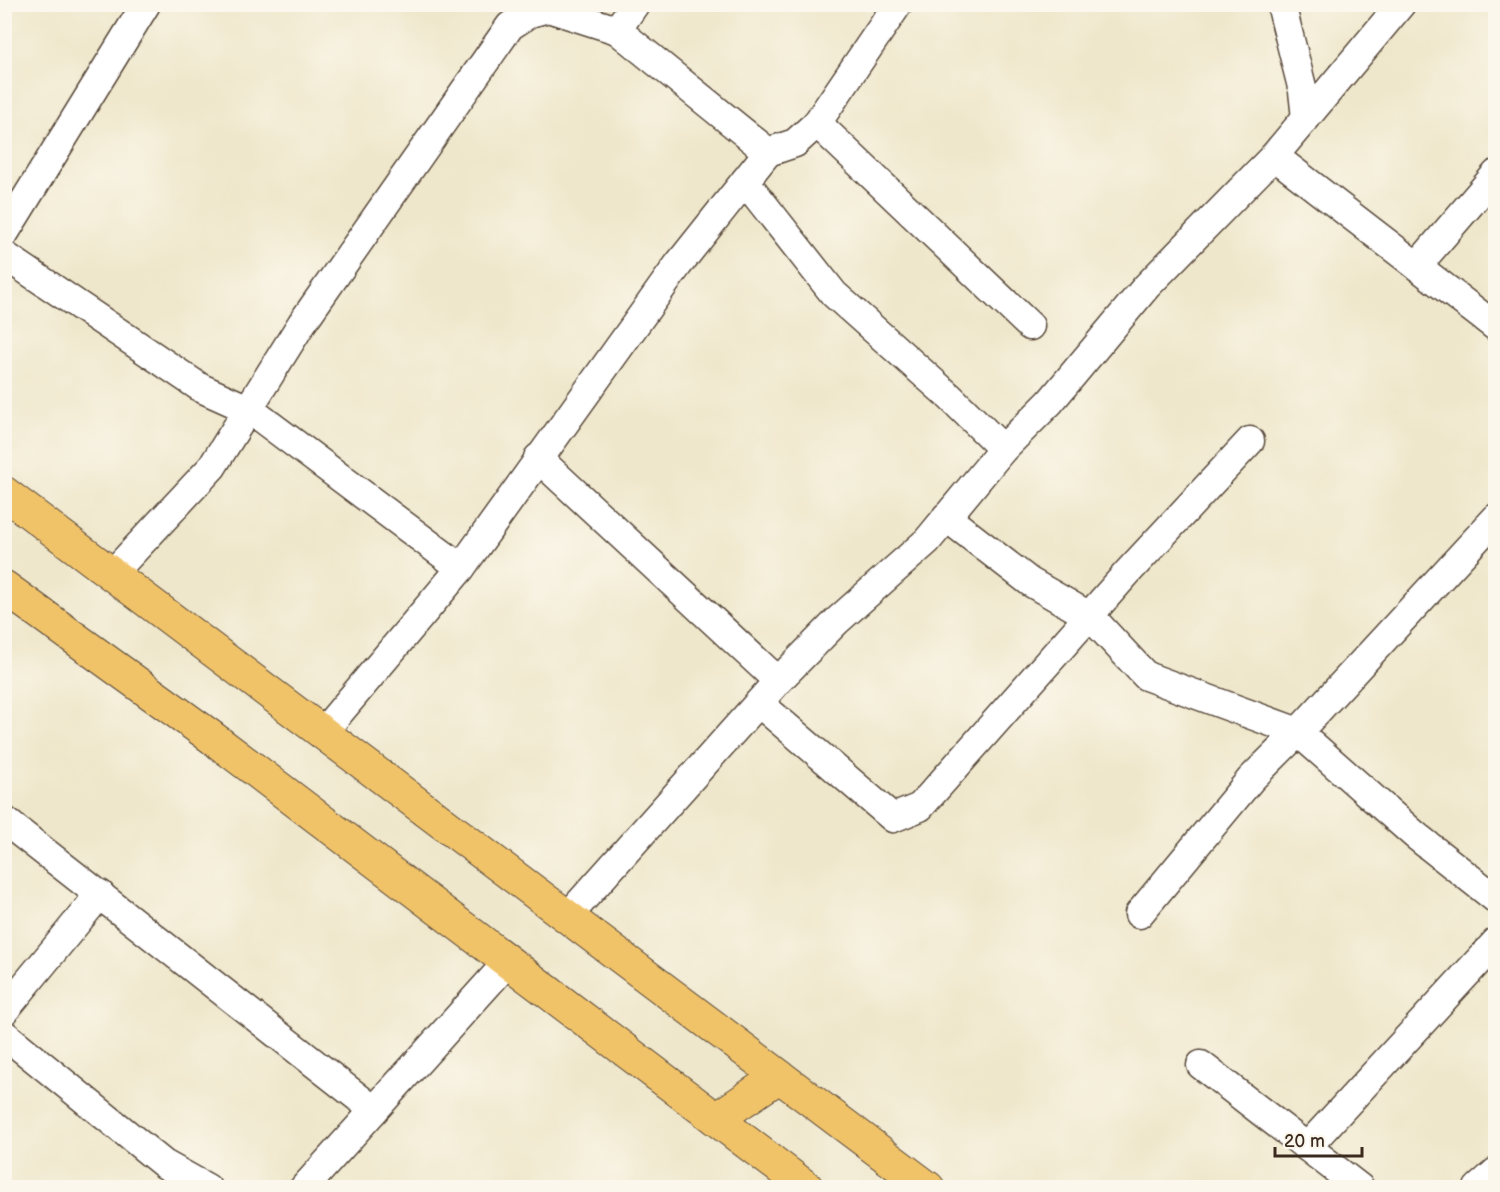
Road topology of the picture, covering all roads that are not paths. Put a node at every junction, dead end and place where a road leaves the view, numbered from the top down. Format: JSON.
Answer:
{"nodes":[{"id":1,"x":146,"y":4,"type":"edge"},
{"id":2,"x":635,"y":4,"type":"edge"},
{"id":3,"x":898,"y":4,"type":"edge"},
{"id":4,"x":1281,"y":4,"type":"edge"},
{"id":5,"x":1401,"y":4,"type":"edge"},
{"id":6,"x":524,"y":9,"type":"edge"},
{"id":7,"x":617,"y":30,"type":"junction"},
{"id":8,"x":1306,"y":118,"type":"junction"},
{"id":9,"x":817,"y":123,"type":"junction"},
{"id":10,"x":768,"y":152,"type":"junction"},
{"id":11,"x":1275,"y":156,"type":"junction"},
{"id":12,"x":1496,"y":174,"type":"edge"},
{"id":13,"x":745,"y":181,"type":"junction"},
{"id":14,"x":4,"y":234,"type":"edge"},
{"id":15,"x":4,"y":255,"type":"edge"},
{"id":16,"x":1417,"y":266,"type":"junction"},
{"id":17,"x":1030,"y":326,"type":"dead end"},
{"id":18,"x":1496,"y":327,"type":"edge"},
{"id":19,"x":250,"y":410,"type":"junction"},
{"id":20,"x":1250,"y":441,"type":"dead end"},
{"id":21,"x":1003,"y":449,"type":"junction"},
{"id":22,"x":538,"y":458,"type":"junction"},
{"id":23,"x":4,"y":493,"type":"edge"},
{"id":24,"x":946,"y":517,"type":"junction"},
{"id":25,"x":1496,"y":518,"type":"edge"},
{"id":26,"x":461,"y":568,"type":"junction"},
{"id":27,"x":112,"y":574,"type":"junction"},
{"id":28,"x":4,"y":587,"type":"edge"},
{"id":29,"x":1091,"y":617,"type":"junction"},
{"id":30,"x":778,"y":681,"type":"junction"},
{"id":31,"x":759,"y":703,"type":"junction"},
{"id":32,"x":323,"y":732,"type":"junction"},
{"id":33,"x":1298,"y":732,"type":"junction"},
{"id":34,"x":4,"y":820,"type":"edge"},
{"id":35,"x":100,"y":894,"type":"junction"},
{"id":36,"x":1496,"y":899,"type":"edge"},
{"id":37,"x":1139,"y":914,"type":"dead end"},
{"id":38,"x":568,"y":916,"type":"junction"},
{"id":39,"x":1496,"y":942,"type":"edge"},
{"id":40,"x":507,"y":963,"type":"junction"},
{"id":41,"x":4,"y":1011,"type":"edge"},
{"id":42,"x":4,"y":1034,"type":"edge"},
{"id":43,"x":1201,"y":1065,"type":"dead end"},
{"id":44,"x":778,"y":1077,"type":"junction"},
{"id":45,"x":374,"y":1110,"type":"junction"},
{"id":46,"x":716,"y":1119,"type":"junction"},
{"id":47,"x":1307,"y":1147,"type":"junction"},
{"id":48,"x":1496,"y":1172,"type":"edge"},
{"id":49,"x":207,"y":1188,"type":"edge"},
{"id":50,"x":304,"y":1188,"type":"edge"},
{"id":51,"x":807,"y":1188,"type":"edge"},
{"id":52,"x":928,"y":1188,"type":"edge"},
{"id":53,"x":1360,"y":1188,"type":"edge"},
{"id":54,"x":1478,"y":1188,"type":"edge"}],
"edges":[{"from":1,"to":14,"type":"street"},
{"from":2,"to":7,"type":"street"},
{"from":3,"to":9,"type":"street"},
{"from":4,"to":8,"type":"street"},
{"from":5,"to":8,"type":"street"},
{"from":6,"to":7,"type":"street"},
{"from":6,"to":19,"type":"street"},
{"from":7,"to":10,"type":"street"},
{"from":8,"to":11,"type":"street"},
{"from":9,"to":10,"type":"street"},
{"from":9,"to":17,"type":"street"},
{"from":10,"to":13,"type":"street"},
{"from":11,"to":16,"type":"street"},
{"from":11,"to":21,"type":"street"},
{"from":12,"to":16,"type":"street"},
{"from":13,"to":21,"type":"street"},
{"from":13,"to":22,"type":"street"},
{"from":15,"to":19,"type":"street"},
{"from":16,"to":18,"type":"street"},
{"from":19,"to":26,"type":"street"},
{"from":19,"to":27,"type":"street"},
{"from":20,"to":29,"type":"street"},
{"from":21,"to":24,"type":"street"},
{"from":22,"to":26,"type":"street"},
{"from":22,"to":30,"type":"street"},
{"from":23,"to":27,"type":"main road"},
{"from":24,"to":29,"type":"street"},
{"from":24,"to":30,"type":"street"},
{"from":25,"to":33,"type":"street"},
{"from":26,"to":32,"type":"street"},
{"from":27,"to":32,"type":"main road"},
{"from":28,"to":40,"type":"main road"},
{"from":29,"to":31,"type":"street"},
{"from":29,"to":33,"type":"street"},
{"from":30,"to":31,"type":"street"},
{"from":31,"to":38,"type":"street"},
{"from":32,"to":38,"type":"main road"},
{"from":33,"to":36,"type":"street"},
{"from":33,"to":37,"type":"street"},
{"from":34,"to":35,"type":"street"},
{"from":35,"to":41,"type":"street"},
{"from":35,"to":45,"type":"street"},
{"from":38,"to":44,"type":"main road"},
{"from":39,"to":47,"type":"street"},
{"from":40,"to":45,"type":"street"},
{"from":40,"to":46,"type":"main road"},
{"from":42,"to":49,"type":"street"},
{"from":43,"to":47,"type":"street"},
{"from":44,"to":46,"type":"main road"},
{"from":44,"to":52,"type":"main road"},
{"from":45,"to":50,"type":"street"},
{"from":46,"to":51,"type":"main road"},
{"from":47,"to":53,"type":"street"},
{"from":48,"to":54,"type":"street"}]}
